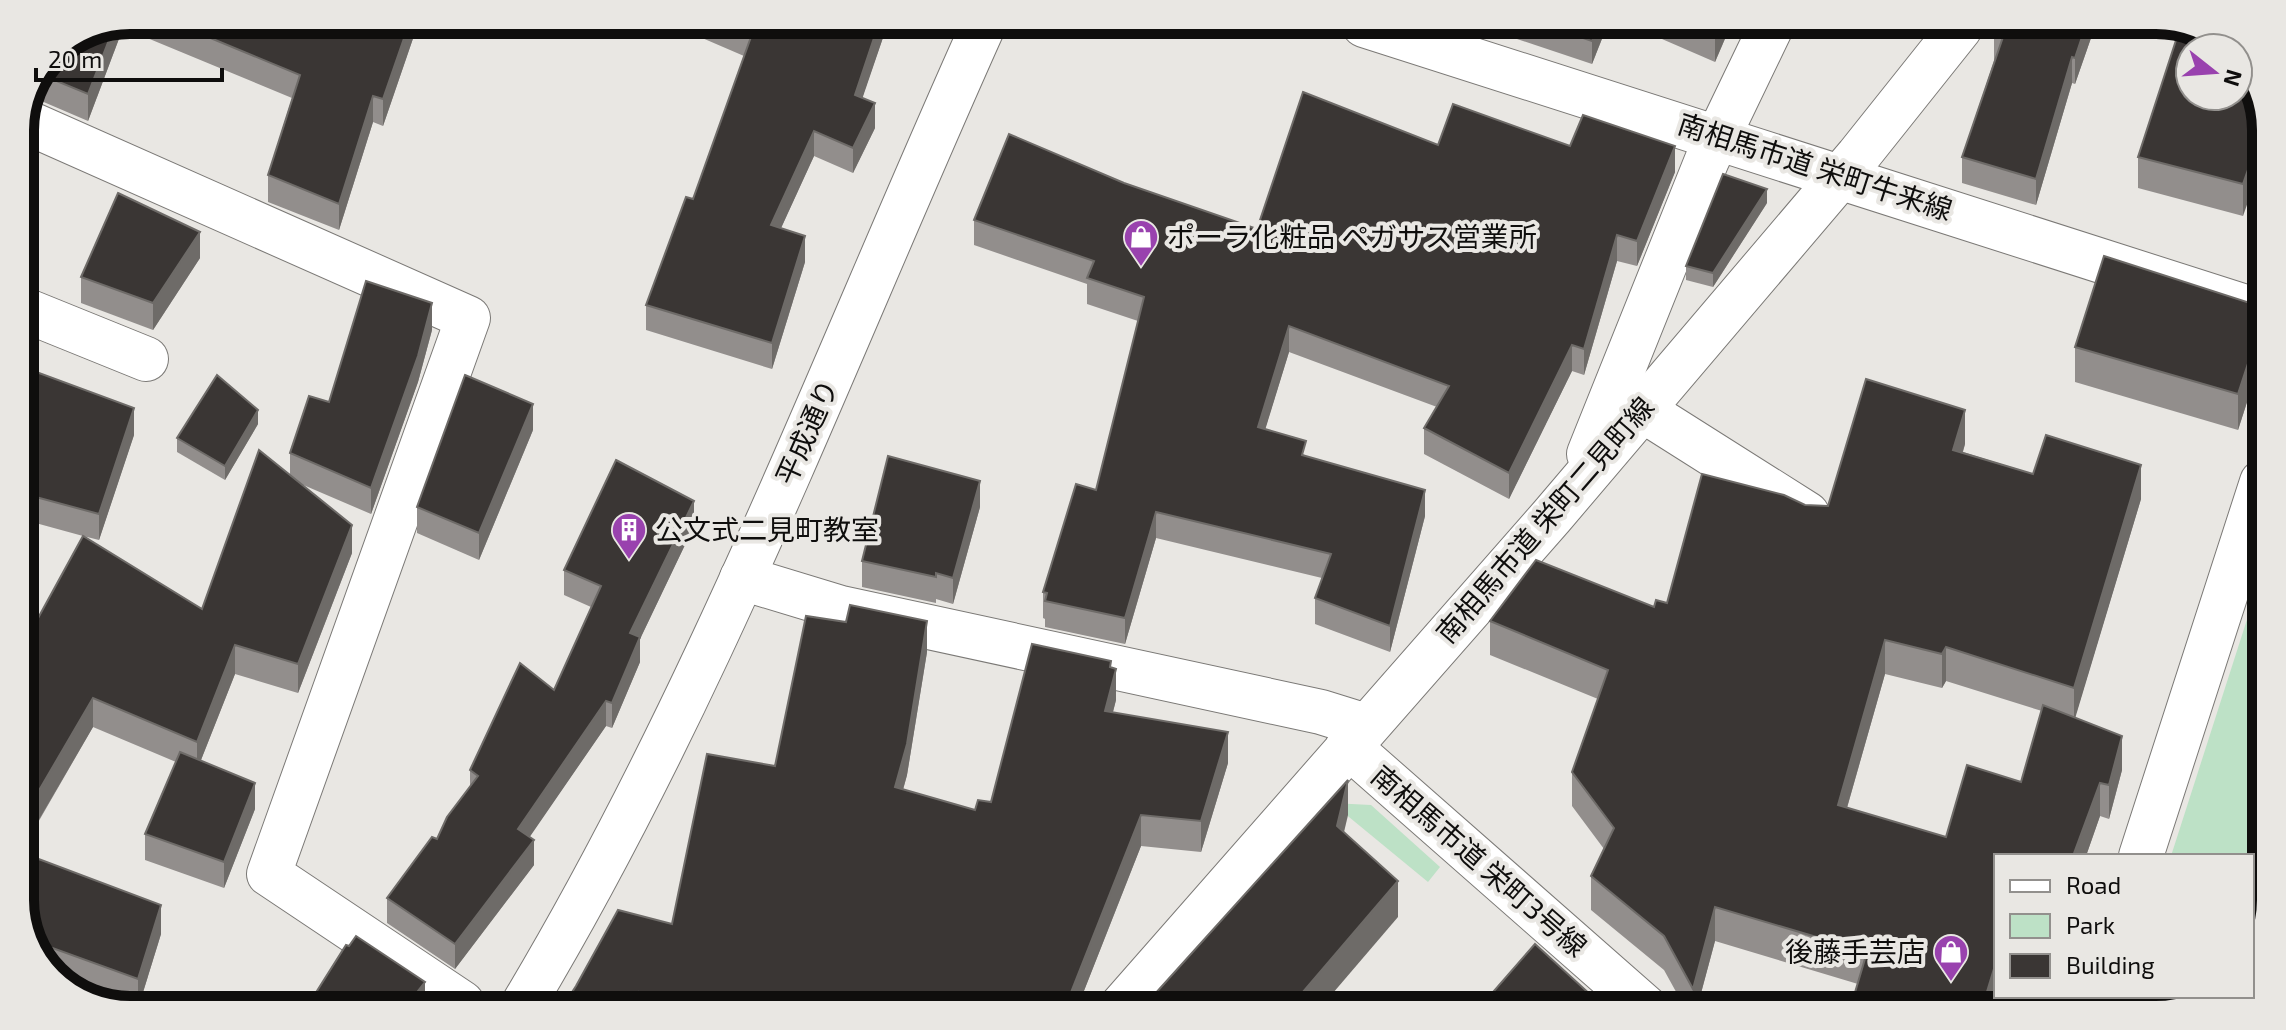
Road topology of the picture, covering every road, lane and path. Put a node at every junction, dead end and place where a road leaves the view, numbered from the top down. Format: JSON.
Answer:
{"nodes":[{"id":1,"x":980,"y":34,"type":"edge"},
{"id":2,"x":1393,"y":34,"type":"edge"},
{"id":3,"x":1768,"y":34,"type":"edge"},
{"id":4,"x":1955,"y":34,"type":"edge"},
{"id":5,"x":34,"y":125,"type":"edge"},
{"id":6,"x":1719,"y":137,"type":"junction"},
{"id":7,"x":1841,"y":176,"type":"junction"},
{"id":8,"x":2252,"y":309,"type":"edge"},
{"id":9,"x":34,"y":314,"type":"edge"},
{"id":10,"x":146,"y":359,"type":"dead end"},
{"id":11,"x":1641,"y":409,"type":"junction"},
{"id":12,"x":1578,"y":482,"type":"junction"},
{"id":13,"x":2252,"y":513,"type":"edge"},
{"id":14,"x":1807,"y":514,"type":"edge"},
{"id":15,"x":742,"y":578,"type":"junction"},
{"id":16,"x":1357,"y":736,"type":"junction"},
{"id":17,"x":2142,"y":854,"type":"edge"},
{"id":18,"x":452,"y":996,"type":"edge"},
{"id":19,"x":528,"y":996,"type":"edge"},
{"id":20,"x":1131,"y":996,"type":"edge"},
{"id":21,"x":1633,"y":996,"type":"edge"}],
"edges":[{"from":1,"to":15,"type":"street","name":"平成通り"},
{"from":2,"to":6,"type":"street","name":"南相馬市道 栄町牛来線"},
{"from":3,"to":6,"type":"street"},
{"from":4,"to":7,"type":"street","name":"南相馬市道 栄町二見町線"},
{"from":5,"to":18,"type":"street"},
{"from":6,"to":7,"type":"street","name":"南相馬市道 栄町牛来線"},
{"from":6,"to":12,"type":"street"},
{"from":7,"to":8,"type":"street","name":"南相馬市道 栄町牛来線"},
{"from":7,"to":11,"type":"street","name":"南相馬市道 栄町二見町線"},
{"from":9,"to":10,"type":"street"},
{"from":11,"to":12,"type":"street","name":"南相馬市道 栄町二見町線"},
{"from":11,"to":14,"type":"street"},
{"from":12,"to":16,"type":"street","name":"南相馬市道 栄町二見町線"},
{"from":13,"to":17,"type":"street"},
{"from":15,"to":16,"type":"street"},
{"from":15,"to":19,"type":"street","name":"平成通り"},
{"from":16,"to":20,"type":"street","name":"南相馬市道 栄町二見町線"},
{"from":16,"to":21,"type":"street","name":"南相馬市道 栄町3号線"}]}
